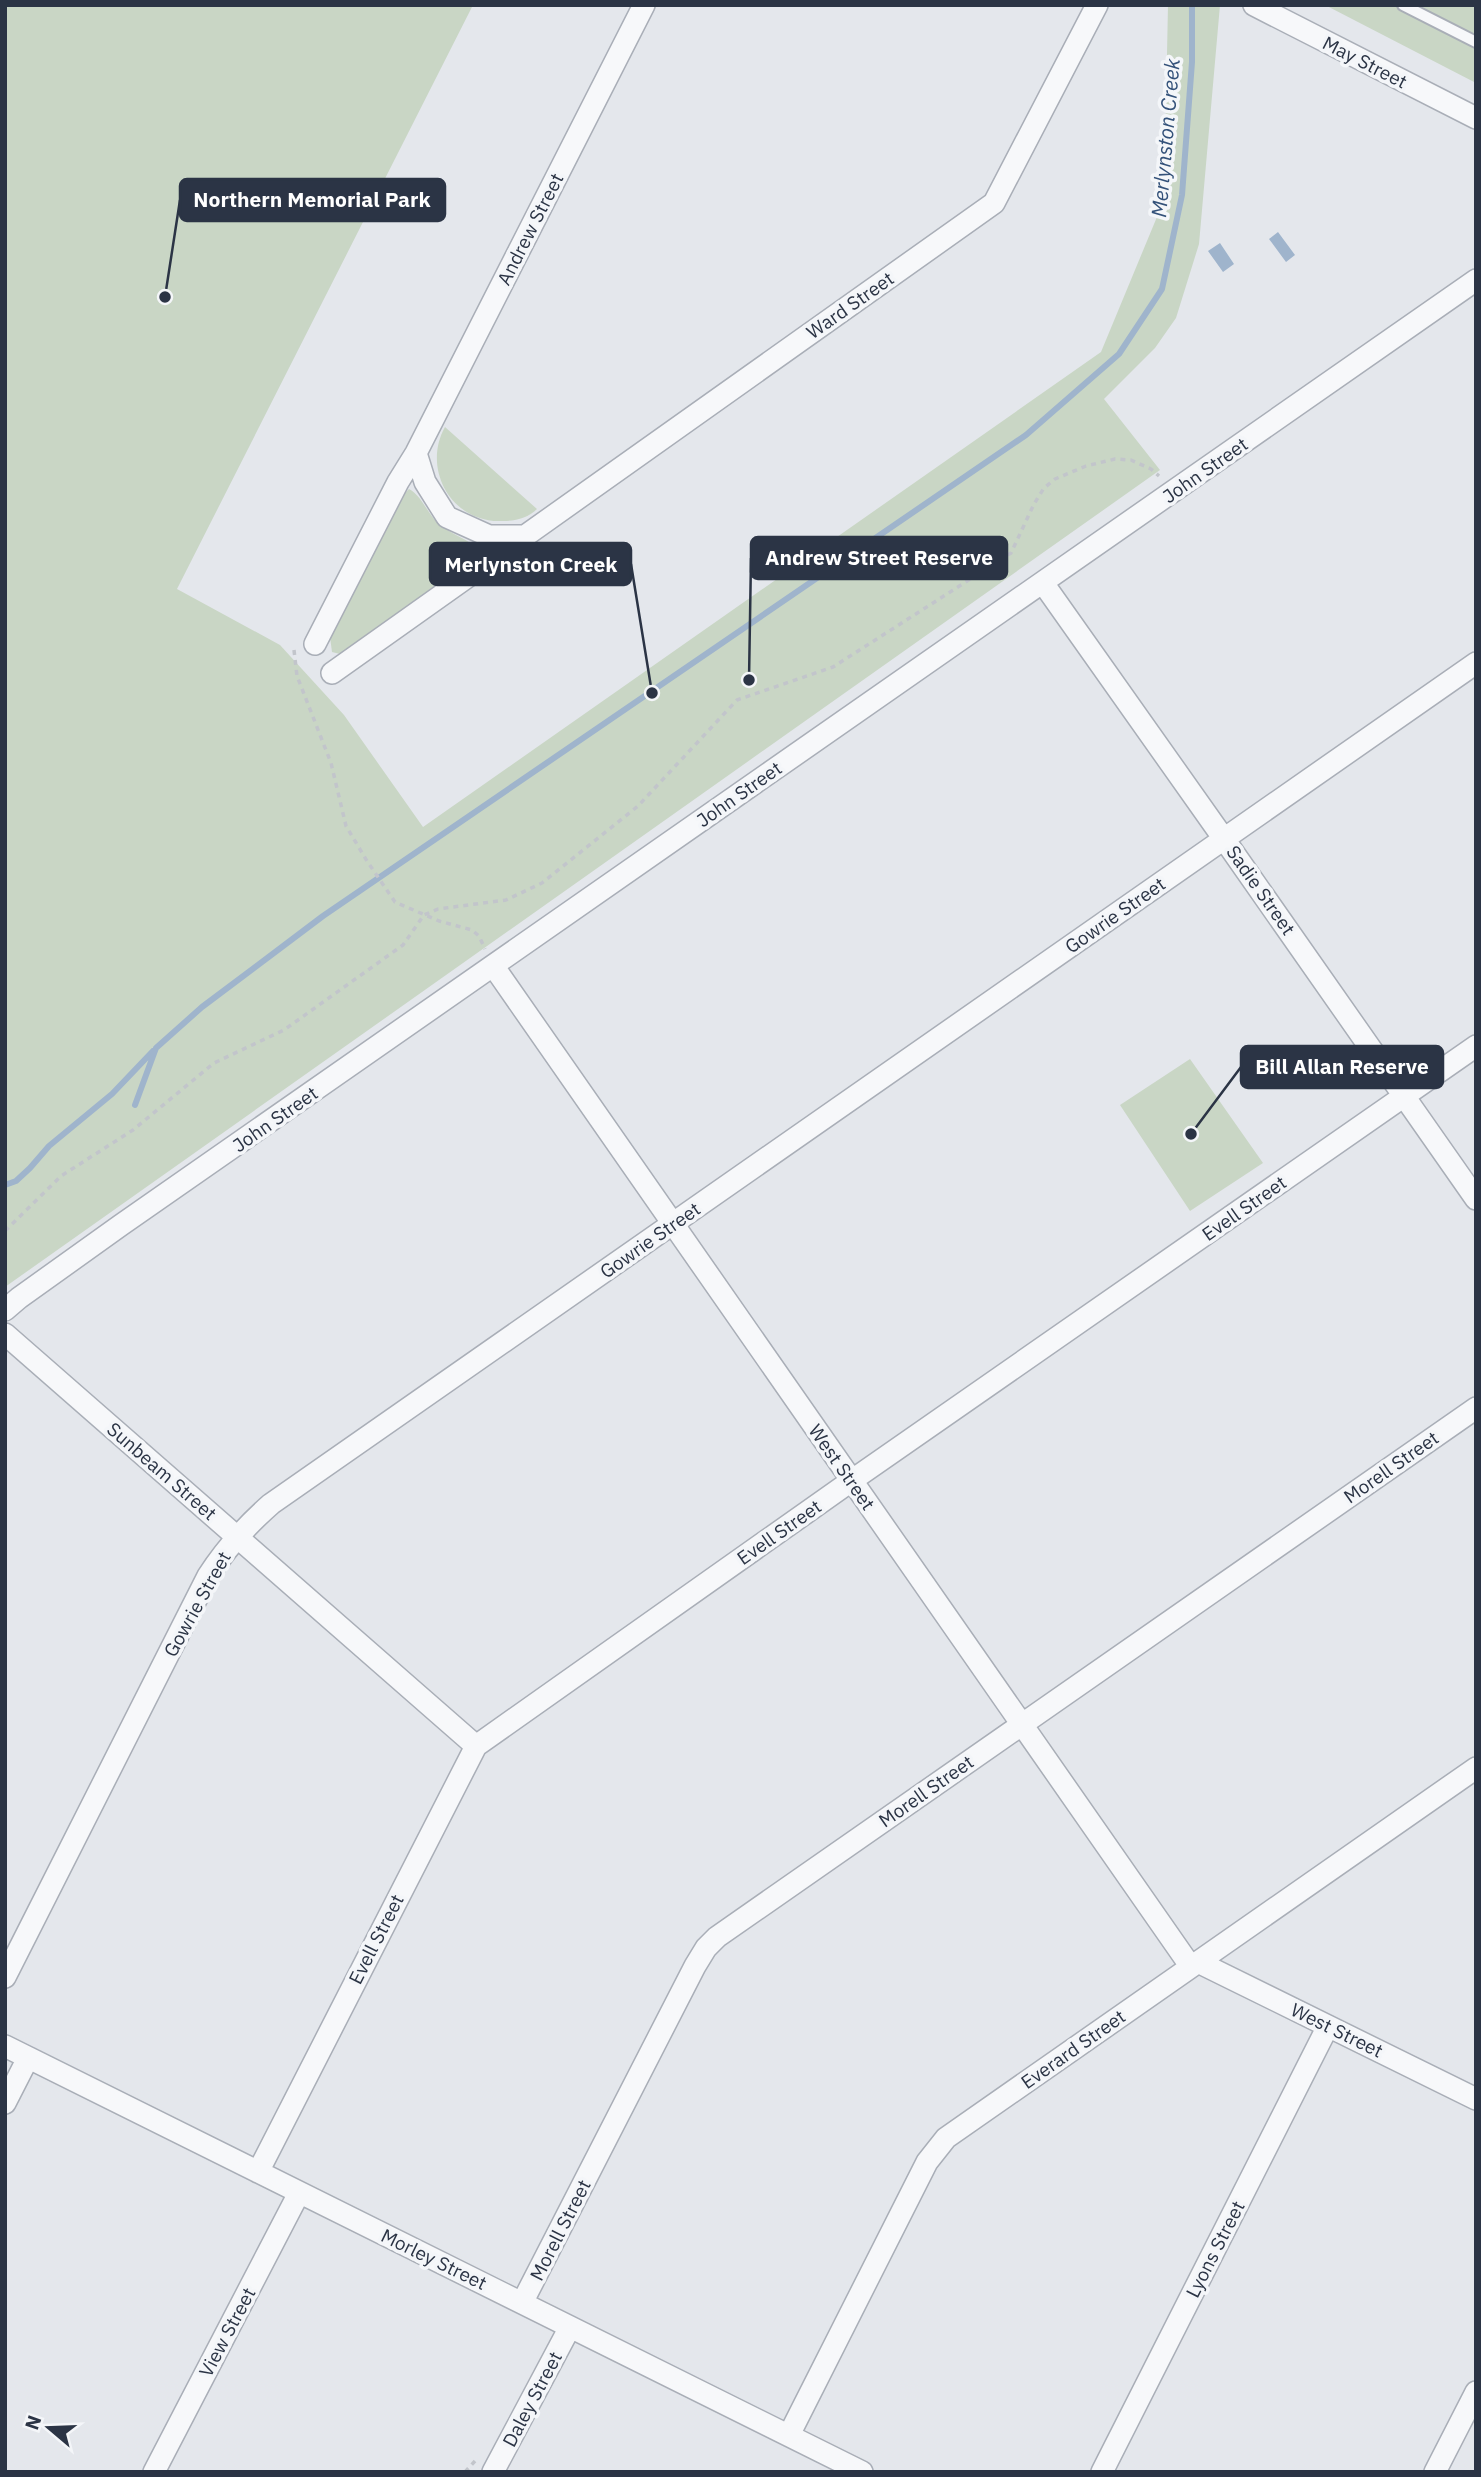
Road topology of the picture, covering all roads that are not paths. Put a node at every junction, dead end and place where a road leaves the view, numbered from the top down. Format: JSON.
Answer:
{"nodes":[{"id":1,"x":644,"y":5,"type":"edge"},
{"id":2,"x":1097,"y":5,"type":"edge"},
{"id":3,"x":1254,"y":5,"type":"edge"},
{"id":4,"x":1403,"y":5,"type":"edge"},
{"id":5,"x":1476,"y":42,"type":"edge"},
{"id":6,"x":1476,"y":118,"type":"edge"},
{"id":7,"x":1476,"y":280,"type":"edge"},
{"id":8,"x":416,"y":453,"type":"junction"},
{"id":9,"x":524,"y":536,"type":"junction"},
{"id":10,"x":1043,"y":583,"type":"junction"},
{"id":11,"x":315,"y":644,"type":"dead end"},
{"id":12,"x":1476,"y":663,"type":"edge"},
{"id":13,"x":332,"y":673,"type":"dead end"},
{"id":14,"x":1224,"y":839,"type":"junction"},
{"id":15,"x":494,"y":967,"type":"junction"},
{"id":16,"x":1476,"y":1046,"type":"edge"},
{"id":17,"x":1404,"y":1097,"type":"junction"},
{"id":18,"x":1476,"y":1199,"type":"edge"},
{"id":19,"x":672,"y":1224,"type":"junction"},
{"id":20,"x":5,"y":1310,"type":"edge"},
{"id":21,"x":5,"y":1335,"type":"edge"},
{"id":22,"x":1476,"y":1408,"type":"edge"},
{"id":23,"x":851,"y":1481,"type":"junction"},
{"id":24,"x":237,"y":1536,"type":"junction"},
{"id":25,"x":1021,"y":1725,"type":"junction"},
{"id":26,"x":476,"y":1746,"type":"junction"},
{"id":27,"x":1476,"y":1768,"type":"edge"},
{"id":28,"x":1194,"y":1964,"type":"junction"},
{"id":29,"x":5,"y":1977,"type":"edge"},
{"id":30,"x":1328,"y":2026,"type":"junction"},
{"id":31,"x":5,"y":2046,"type":"edge"},
{"id":32,"x":28,"y":2058,"type":"junction"},
{"id":33,"x":1476,"y":2099,"type":"edge"},
{"id":34,"x":5,"y":2103,"type":"edge"},
{"id":35,"x":258,"y":2172,"type":"junction"},
{"id":36,"x":299,"y":2193,"type":"junction"},
{"id":37,"x":523,"y":2303,"type":"junction"},
{"id":38,"x":570,"y":2327,"type":"junction"},
{"id":39,"x":1476,"y":2392,"type":"edge"},
{"id":40,"x":789,"y":2435,"type":"junction"},
{"id":41,"x":828,"y":2464,"type":"edge"},
{"id":42,"x":154,"y":2472,"type":"edge"},
{"id":43,"x":493,"y":2472,"type":"edge"},
{"id":44,"x":862,"y":2472,"type":"edge"},
{"id":45,"x":1102,"y":2472,"type":"edge"},
{"id":46,"x":1435,"y":2472,"type":"edge"}],
"edges":[{"from":1,"to":8,"type":"street","name":"Andrew Street"},
{"from":2,"to":9,"type":"street","name":"Ward Street"},
{"from":3,"to":6,"type":"street","name":"May Street"},
{"from":4,"to":5,"type":"lane"},
{"from":7,"to":10,"type":"street","name":"John Street"},
{"from":8,"to":9,"type":"street"},
{"from":8,"to":11,"type":"street","name":"Andrew Street"},
{"from":9,"to":13,"type":"street","name":"Ward Street"},
{"from":10,"to":14,"type":"street","name":"Sadie Street"},
{"from":10,"to":15,"type":"street","name":"John Street"},
{"from":12,"to":14,"type":"street","name":"Gowrie Street"},
{"from":14,"to":17,"type":"street","name":"Sadie Street"},
{"from":14,"to":19,"type":"street","name":"Gowrie Street"},
{"from":15,"to":19,"type":"street","name":"West Street"},
{"from":15,"to":20,"type":"street","name":"John Street"},
{"from":16,"to":17,"type":"street","name":"Evell Street"},
{"from":17,"to":18,"type":"street","name":"Sadie Street"},
{"from":17,"to":23,"type":"street","name":"Evell Street"},
{"from":19,"to":23,"type":"street","name":"West Street"},
{"from":19,"to":24,"type":"street","name":"Gowrie Street"},
{"from":21,"to":24,"type":"street","name":"Sunbeam Street"},
{"from":22,"to":25,"type":"street","name":"Morell Street"},
{"from":23,"to":25,"type":"street","name":"West Street"},
{"from":23,"to":26,"type":"street","name":"Evell Street"},
{"from":24,"to":26,"type":"street","name":"Sunbeam Street"},
{"from":24,"to":29,"type":"street","name":"Gowrie Street"},
{"from":25,"to":28,"type":"street","name":"West Street"},
{"from":25,"to":37,"type":"street","name":"Morell Street"},
{"from":26,"to":35,"type":"street","name":"Evell Street"},
{"from":27,"to":28,"type":"street","name":"Everard Street"},
{"from":28,"to":30,"type":"street","name":"West Street"},
{"from":28,"to":40,"type":"street","name":"Everard Street"},
{"from":30,"to":33,"type":"street","name":"West Street"},
{"from":30,"to":45,"type":"street","name":"Lyons Street"},
{"from":31,"to":32,"type":"street","name":"Morley Street"},
{"from":32,"to":34,"type":"street"},
{"from":32,"to":35,"type":"street","name":"Morley Street"},
{"from":35,"to":36,"type":"street","name":"Morley Street"},
{"from":36,"to":37,"type":"street","name":"Morley Street"},
{"from":36,"to":42,"type":"street","name":"View Street"},
{"from":37,"to":38,"type":"street","name":"Morley Street"},
{"from":38,"to":40,"type":"street","name":"Morley Street"},
{"from":38,"to":43,"type":"street","name":"Daley Street"},
{"from":39,"to":46,"type":"street"},
{"from":40,"to":41,"type":"street","name":"Morley Street"},
{"from":41,"to":44,"type":"street","name":"Morley Street"}]}
